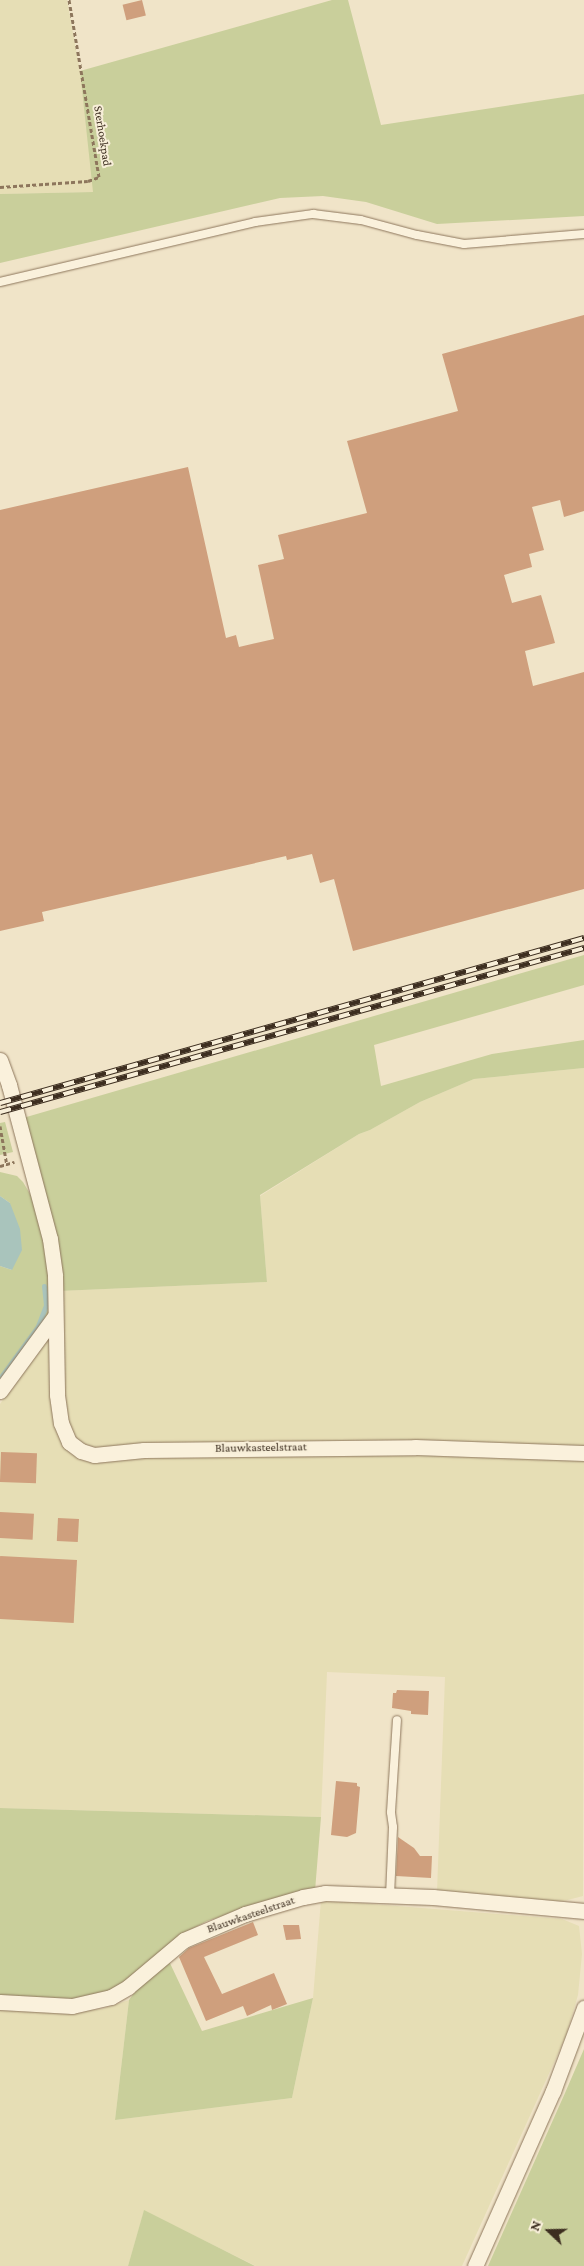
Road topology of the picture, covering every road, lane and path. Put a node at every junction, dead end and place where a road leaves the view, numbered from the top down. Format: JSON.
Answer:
{"nodes":[{"id":1,"x":70,"y":0,"type":"edge"},
{"id":2,"x":0,"y":187,"type":"edge"},
{"id":3,"x":584,"y":234,"type":"edge"},
{"id":4,"x":0,"y":282,"type":"edge"},
{"id":5,"x":0,"y":1060,"type":"edge"},
{"id":6,"x":0,"y":1126,"type":"edge"},
{"id":7,"x":7,"y":1164,"type":"dead end"},
{"id":8,"x":55,"y":1316,"type":"junction"},
{"id":9,"x":0,"y":1391,"type":"edge"},
{"id":10,"x":584,"y":1453,"type":"edge"},
{"id":11,"x":397,"y":1720,"type":"dead end"},
{"id":12,"x":390,"y":1896,"type":"junction"},
{"id":13,"x":584,"y":1910,"type":"edge"},
{"id":14,"x":0,"y":2002,"type":"edge"},
{"id":15,"x":584,"y":2008,"type":"edge"},
{"id":16,"x":475,"y":2266,"type":"edge"}],
"edges":[{"from":1,"to":2,"type":"path","name":"Sterhoekpad"},
{"from":3,"to":4,"type":"lane"},
{"from":5,"to":8,"type":"street","name":"Blauwkasteelstraat"},
{"from":6,"to":7,"type":"path"},
{"from":8,"to":9,"type":"street"},
{"from":8,"to":10,"type":"street","name":"Blauwkasteelstraat"},
{"from":11,"to":12,"type":"lane"},
{"from":12,"to":13,"type":"street","name":"Blauwkasteelstraat"},
{"from":12,"to":14,"type":"street","name":"Blauwkasteelstraat"},
{"from":15,"to":16,"type":"street"}]}
